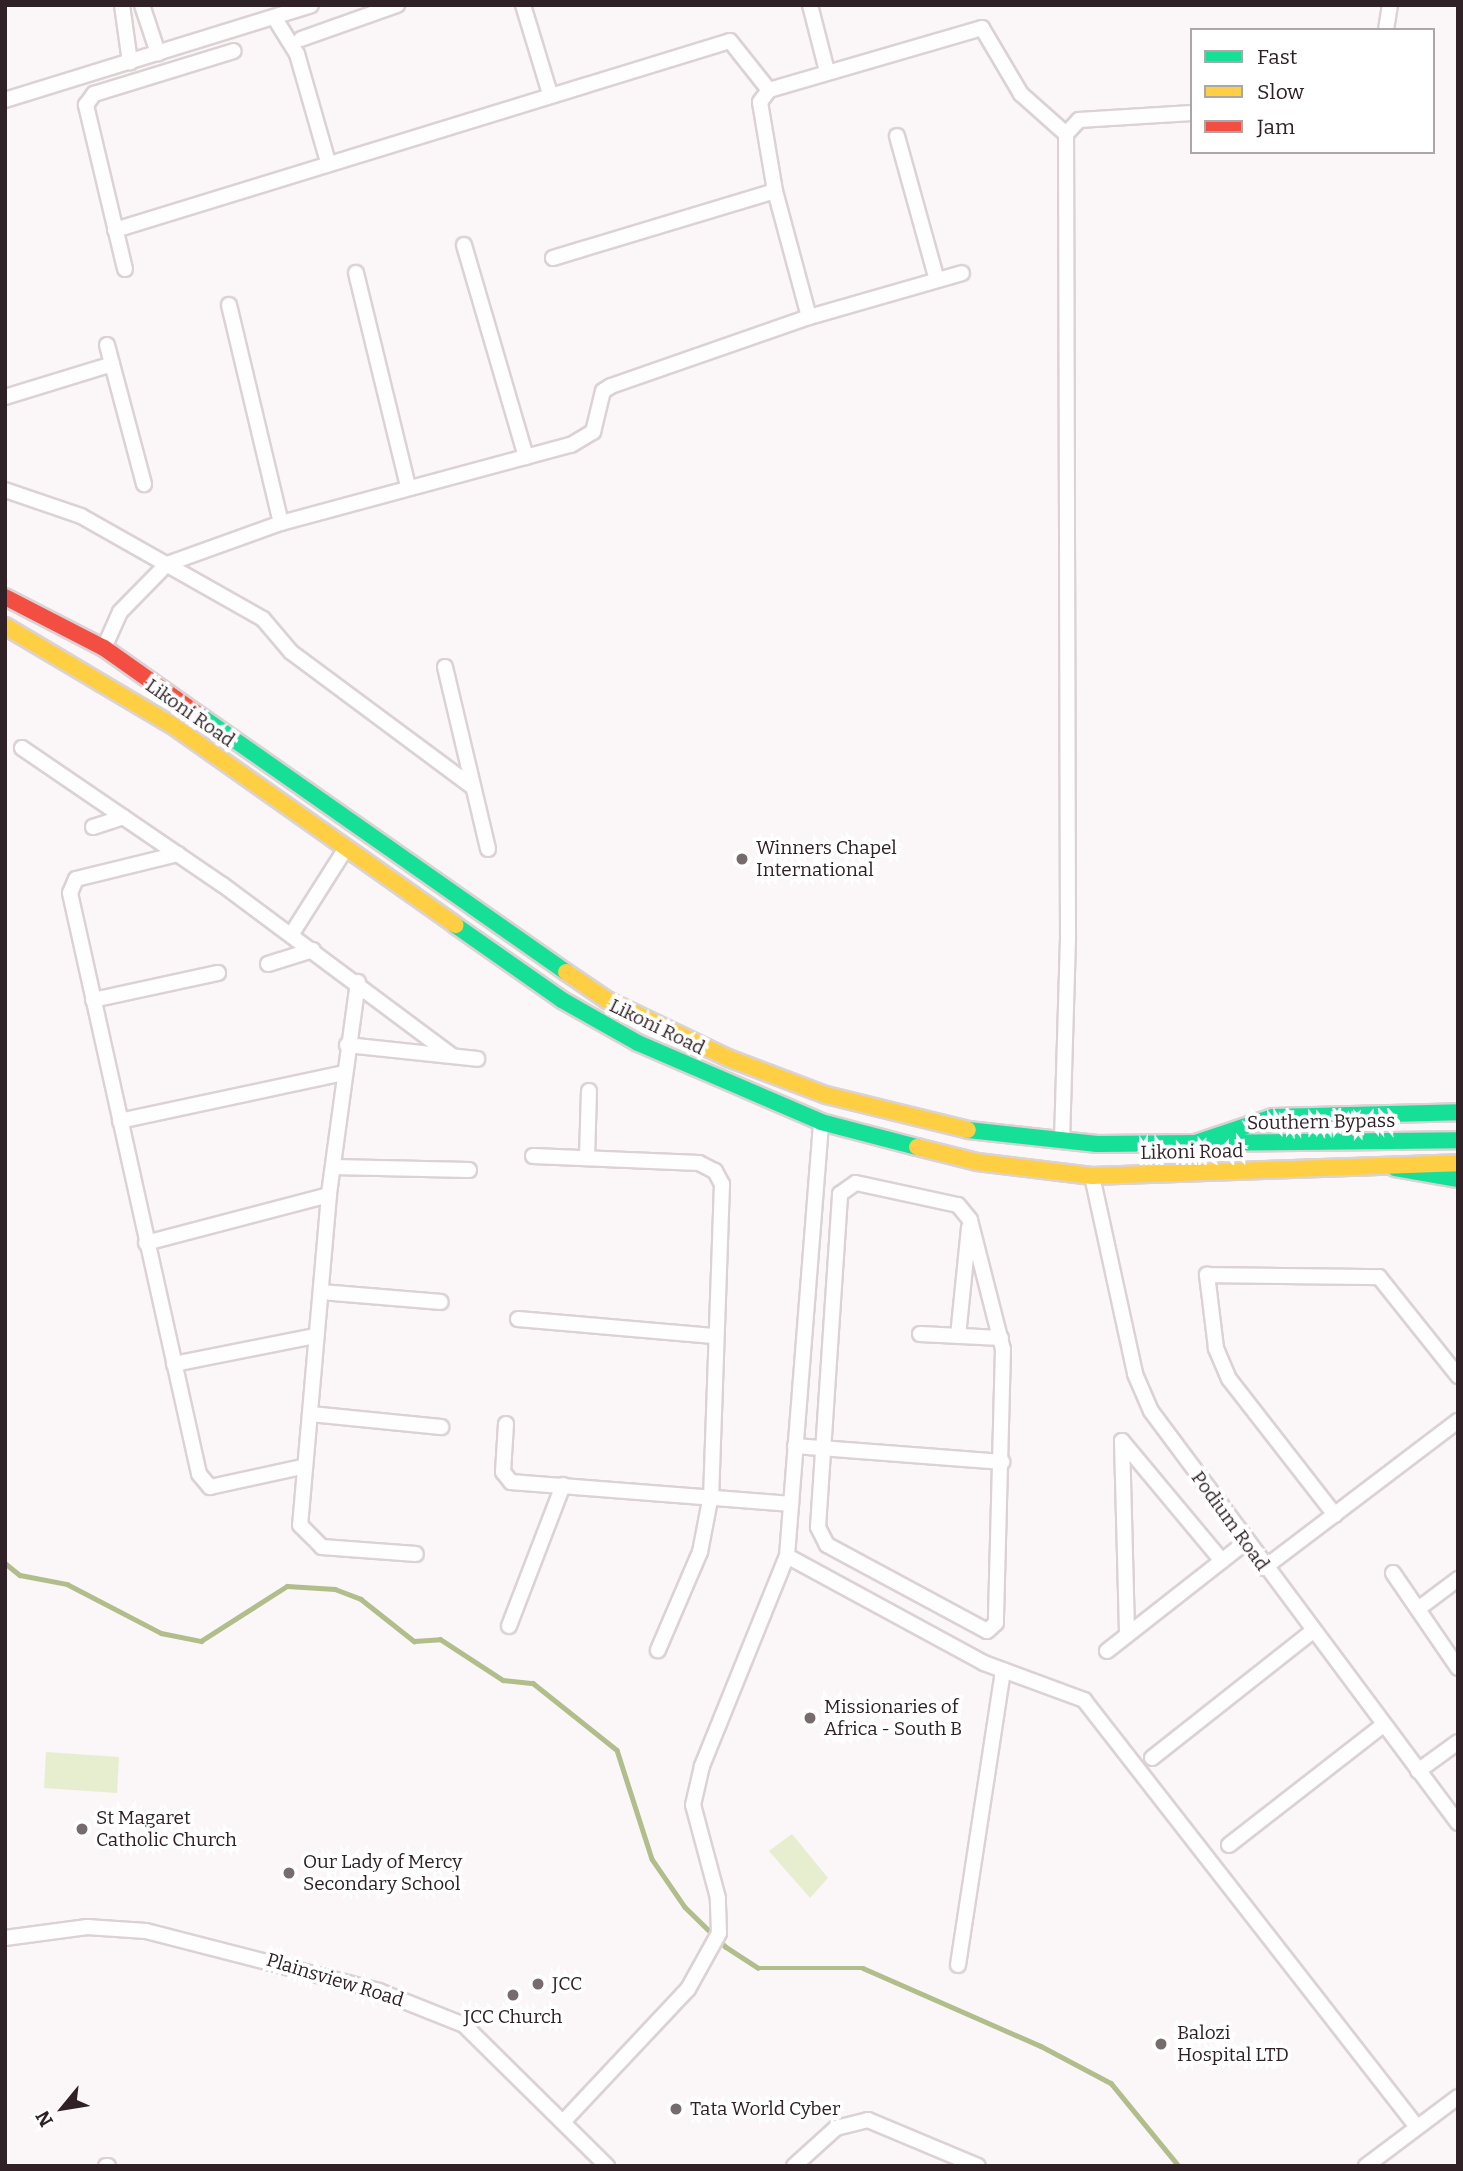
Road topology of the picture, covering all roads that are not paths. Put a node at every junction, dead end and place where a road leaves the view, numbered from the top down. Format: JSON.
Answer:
{"nodes":[{"id":1,"x":122,"y":5,"type":"edge"},
{"id":2,"x":142,"y":5,"type":"edge"},
{"id":3,"x":311,"y":5,"type":"edge"},
{"id":4,"x":397,"y":5,"type":"edge"},
{"id":5,"x":523,"y":5,"type":"edge"},
{"id":6,"x":810,"y":5,"type":"edge"},
{"id":7,"x":1390,"y":5,"type":"edge"},
{"id":8,"x":294,"y":11,"type":"junction"},
{"id":9,"x":274,"y":17,"type":"junction"},
{"id":10,"x":1386,"y":28,"type":"edge"},
{"id":11,"x":299,"y":47,"type":"junction"},
{"id":12,"x":234,"y":51,"type":"dead end"},
{"id":13,"x":158,"y":53,"type":"junction"},
{"id":14,"x":130,"y":62,"type":"junction"},
{"id":15,"x":827,"y":71,"type":"junction"},
{"id":16,"x":769,"y":90,"type":"junction"},
{"id":17,"x":550,"y":94,"type":"junction"},
{"id":18,"x":5,"y":100,"type":"edge"},
{"id":19,"x":1190,"y":113,"type":"edge"},
{"id":20,"x":1066,"y":134,"type":"junction"},
{"id":21,"x":897,"y":136,"type":"dead end"},
{"id":22,"x":328,"y":162,"type":"junction"},
{"id":23,"x":775,"y":191,"type":"junction"},
{"id":24,"x":115,"y":230,"type":"junction"},
{"id":25,"x":464,"y":245,"type":"dead end"},
{"id":26,"x":553,"y":258,"type":"dead end"},
{"id":27,"x":125,"y":269,"type":"dead end"},
{"id":28,"x":356,"y":273,"type":"dead end"},
{"id":29,"x":962,"y":273,"type":"dead end"},
{"id":30,"x":937,"y":280,"type":"junction"},
{"id":31,"x":229,"y":306,"type":"dead end"},
{"id":32,"x":809,"y":317,"type":"junction"},
{"id":33,"x":107,"y":345,"type":"dead end"},
{"id":34,"x":111,"y":364,"type":"junction"},
{"id":35,"x":5,"y":397,"type":"edge"},
{"id":36,"x":526,"y":457,"type":"junction"},
{"id":37,"x":144,"y":484,"type":"dead end"},
{"id":38,"x":408,"y":486,"type":"junction"},
{"id":39,"x":5,"y":490,"type":"edge"},
{"id":40,"x":281,"y":523,"type":"junction"},
{"id":41,"x":167,"y":564,"type":"junction"},
{"id":42,"x":5,"y":597,"type":"edge"},
{"id":43,"x":5,"y":626,"type":"edge"},
{"id":44,"x":104,"y":648,"type":"junction"},
{"id":45,"x":445,"y":667,"type":"dead end"},
{"id":46,"x":22,"y":748,"type":"dead end"},
{"id":47,"x":473,"y":787,"type":"junction"},
{"id":48,"x":124,"y":817,"type":"junction"},
{"id":49,"x":93,"y":827,"type":"dead end"},
{"id":50,"x":346,"y":848,"type":"junction"},
{"id":51,"x":488,"y":849,"type":"dead end"},
{"id":52,"x":178,"y":854,"type":"junction"},
{"id":53,"x":291,"y":935,"type":"junction"},
{"id":54,"x":313,"y":950,"type":"junction"},
{"id":55,"x":268,"y":964,"type":"dead end"},
{"id":56,"x":218,"y":973,"type":"dead end"},
{"id":57,"x":358,"y":982,"type":"junction"},
{"id":58,"x":93,"y":1000,"type":"junction"},
{"id":59,"x":347,"y":1045,"type":"junction"},
{"id":60,"x":452,"y":1056,"type":"junction"},
{"id":61,"x":477,"y":1059,"type":"dead end"},
{"id":62,"x":343,"y":1073,"type":"junction"},
{"id":63,"x":589,"y":1091,"type":"dead end"},
{"id":64,"x":826,"y":1095,"type":"junction"},
{"id":65,"x":1458,"y":1112,"type":"edge"},
{"id":66,"x":120,"y":1121,"type":"junction"},
{"id":67,"x":821,"y":1122,"type":"junction"},
{"id":68,"x":1062,"y":1140,"type":"junction"},
{"id":69,"x":1458,"y":1140,"type":"edge"},
{"id":70,"x":1186,"y":1146,"type":"junction"},
{"id":71,"x":533,"y":1156,"type":"dead end"},
{"id":72,"x":587,"y":1158,"type":"junction"},
{"id":73,"x":1458,"y":1163,"type":"edge"},
{"id":74,"x":333,"y":1167,"type":"junction"},
{"id":75,"x":1395,"y":1168,"type":"junction"},
{"id":76,"x":469,"y":1170,"type":"dead end"},
{"id":77,"x":1092,"y":1176,"type":"junction"},
{"id":78,"x":1458,"y":1179,"type":"edge"},
{"id":79,"x":329,"y":1195,"type":"junction"},
{"id":80,"x":970,"y":1220,"type":"junction"},
{"id":81,"x":146,"y":1243,"type":"junction"},
{"id":82,"x":322,"y":1292,"type":"junction"},
{"id":83,"x":441,"y":1302,"type":"dead end"},
{"id":84,"x":518,"y":1319,"type":"dead end"},
{"id":85,"x":920,"y":1334,"type":"dead end"},
{"id":86,"x":316,"y":1336,"type":"junction"},
{"id":87,"x":713,"y":1336,"type":"junction"},
{"id":88,"x":958,"y":1336,"type":"junction"},
{"id":89,"x":1001,"y":1338,"type":"junction"},
{"id":90,"x":174,"y":1364,"type":"junction"},
{"id":91,"x":1458,"y":1376,"type":"edge"},
{"id":92,"x":310,"y":1414,"type":"junction"},
{"id":93,"x":1458,"y":1421,"type":"edge"},
{"id":94,"x":506,"y":1424,"type":"dead end"},
{"id":95,"x":441,"y":1427,"type":"dead end"},
{"id":96,"x":795,"y":1446,"type":"junction"},
{"id":97,"x":827,"y":1451,"type":"junction"},
{"id":98,"x":1002,"y":1462,"type":"junction"},
{"id":99,"x":302,"y":1467,"type":"junction"},
{"id":100,"x":563,"y":1485,"type":"junction"},
{"id":101,"x":711,"y":1494,"type":"junction"},
{"id":102,"x":790,"y":1504,"type":"junction"},
{"id":103,"x":1335,"y":1515,"type":"junction"},
{"id":104,"x":1246,"y":1542,"type":"junction"},
{"id":105,"x":416,"y":1554,"type":"dead end"},
{"id":106,"x":787,"y":1556,"type":"junction"},
{"id":107,"x":1222,"y":1561,"type":"junction"},
{"id":108,"x":1264,"y":1568,"type":"junction"},
{"id":109,"x":1393,"y":1573,"type":"dead end"},
{"id":110,"x":1458,"y":1579,"type":"edge"},
{"id":111,"x":1418,"y":1609,"type":"junction"},
{"id":112,"x":509,"y":1626,"type":"dead end"},
{"id":113,"x":1312,"y":1631,"type":"junction"},
{"id":114,"x":1127,"y":1635,"type":"junction"},
{"id":115,"x":658,"y":1650,"type":"dead end"},
{"id":116,"x":1107,"y":1651,"type":"dead end"},
{"id":117,"x":1458,"y":1668,"type":"edge"},
{"id":118,"x":1003,"y":1670,"type":"junction"},
{"id":119,"x":1383,"y":1725,"type":"junction"},
{"id":120,"x":1458,"y":1742,"type":"edge"},
{"id":121,"x":1152,"y":1758,"type":"dead end"},
{"id":122,"x":1418,"y":1772,"type":"junction"},
{"id":123,"x":1458,"y":1823,"type":"edge"},
{"id":124,"x":1229,"y":1845,"type":"dead end"},
{"id":125,"x":5,"y":1938,"type":"edge"},
{"id":126,"x":958,"y":1965,"type":"dead end"},
{"id":127,"x":1458,"y":2097,"type":"edge"},
{"id":128,"x":563,"y":2122,"type":"junction"},
{"id":129,"x":1417,"y":2127,"type":"junction"},
{"id":130,"x":607,"y":2166,"type":"edge"},
{"id":131,"x":794,"y":2166,"type":"edge"},
{"id":132,"x":978,"y":2166,"type":"edge"},
{"id":133,"x":1366,"y":2166,"type":"edge"}],
"edges":[{"from":1,"to":14,"type":"street"},
{"from":2,"to":13,"type":"street"},
{"from":3,"to":8,"type":"street"},
{"from":4,"to":11,"type":"street"},
{"from":5,"to":17,"type":"street"},
{"from":6,"to":15,"type":"street"},
{"from":7,"to":10,"type":"street"},
{"from":8,"to":9,"type":"street"},
{"from":8,"to":11,"type":"street"},
{"from":9,"to":11,"type":"street"},
{"from":9,"to":13,"type":"street"},
{"from":11,"to":22,"type":"street"},
{"from":12,"to":24,"type":"street"},
{"from":13,"to":14,"type":"street"},
{"from":14,"to":18,"type":"street"},
{"from":15,"to":16,"type":"street"},
{"from":15,"to":20,"type":"street"},
{"from":16,"to":17,"type":"street"},
{"from":16,"to":23,"type":"street"},
{"from":17,"to":22,"type":"street"},
{"from":19,"to":20,"type":"street"},
{"from":20,"to":68,"type":"street"},
{"from":21,"to":30,"type":"street"},
{"from":22,"to":24,"type":"street"},
{"from":23,"to":26,"type":"street"},
{"from":23,"to":32,"type":"street"},
{"from":24,"to":27,"type":"street"},
{"from":25,"to":36,"type":"street"},
{"from":28,"to":38,"type":"street"},
{"from":29,"to":30,"type":"street"},
{"from":30,"to":32,"type":"street"},
{"from":31,"to":40,"type":"street"},
{"from":32,"to":36,"type":"street"},
{"from":33,"to":34,"type":"street"},
{"from":34,"to":35,"type":"street"},
{"from":34,"to":37,"type":"street"},
{"from":36,"to":38,"type":"street"},
{"from":38,"to":40,"type":"street"},
{"from":39,"to":41,"type":"street"},
{"from":40,"to":41,"type":"street"},
{"from":41,"to":44,"type":"street"},
{"from":41,"to":47,"type":"street"},
{"from":42,"to":44,"type":"main road","name":"Likoni Road"},
{"from":43,"to":50,"type":"main road","name":"Likoni Road"},
{"from":44,"to":64,"type":"main road","name":"Likoni Road"},
{"from":45,"to":47,"type":"street"},
{"from":46,"to":48,"type":"street"},
{"from":47,"to":51,"type":"street"},
{"from":48,"to":49,"type":"street"},
{"from":48,"to":52,"type":"street"},
{"from":50,"to":53,"type":"street"},
{"from":50,"to":67,"type":"main road","name":"Likoni Road"},
{"from":52,"to":53,"type":"street"},
{"from":52,"to":58,"type":"street"},
{"from":53,"to":54,"type":"street"},
{"from":54,"to":55,"type":"street"},
{"from":54,"to":57,"type":"street"},
{"from":56,"to":58,"type":"street"},
{"from":57,"to":59,"type":"street"},
{"from":57,"to":60,"type":"street"},
{"from":58,"to":66,"type":"street"},
{"from":59,"to":60,"type":"street"},
{"from":59,"to":62,"type":"street"},
{"from":60,"to":61,"type":"street"},
{"from":62,"to":66,"type":"street"},
{"from":62,"to":74,"type":"street"},
{"from":63,"to":72,"type":"street"},
{"from":64,"to":67,"type":"main road"},
{"from":64,"to":68,"type":"main road","name":"Likoni Road"},
{"from":65,"to":70,"type":"main road"},
{"from":66,"to":81,"type":"street"},
{"from":67,"to":77,"type":"main road","name":"Likoni Road"},
{"from":67,"to":96,"type":"street"},
{"from":68,"to":70,"type":"main road","name":"Likoni Road"},
{"from":69,"to":70,"type":"main road","name":"Southern Bypass"},
{"from":71,"to":72,"type":"street"},
{"from":72,"to":87,"type":"street"},
{"from":73,"to":75,"type":"main road"},
{"from":74,"to":76,"type":"street"},
{"from":74,"to":79,"type":"street"},
{"from":75,"to":77,"type":"main road","name":"Likoni Road"},
{"from":75,"to":78,"type":"main road"},
{"from":77,"to":104,"type":"street","name":"Podium Road"},
{"from":79,"to":81,"type":"street"},
{"from":79,"to":82,"type":"street"},
{"from":80,"to":88,"type":"street"},
{"from":80,"to":89,"type":"street"},
{"from":80,"to":97,"type":"street"},
{"from":81,"to":90,"type":"street"},
{"from":82,"to":83,"type":"street"},
{"from":82,"to":86,"type":"street"},
{"from":84,"to":87,"type":"street"},
{"from":85,"to":88,"type":"street"},
{"from":86,"to":90,"type":"street"},
{"from":86,"to":92,"type":"street"},
{"from":87,"to":101,"type":"street"},
{"from":88,"to":89,"type":"street"},
{"from":89,"to":98,"type":"street"},
{"from":90,"to":99,"type":"street"},
{"from":91,"to":103,"type":"street"},
{"from":92,"to":95,"type":"street"},
{"from":92,"to":99,"type":"street"},
{"from":93,"to":103,"type":"street"},
{"from":94,"to":100,"type":"street"},
{"from":96,"to":97,"type":"street"},
{"from":96,"to":102,"type":"street"},
{"from":97,"to":98,"type":"street"},
{"from":97,"to":98,"type":"street"},
{"from":99,"to":105,"type":"street"},
{"from":100,"to":101,"type":"street"},
{"from":100,"to":112,"type":"street"},
{"from":101,"to":102,"type":"street"},
{"from":101,"to":115,"type":"street"},
{"from":102,"to":106,"type":"street"},
{"from":103,"to":108,"type":"street"},
{"from":104,"to":107,"type":"street"},
{"from":104,"to":108,"type":"street","name":"Podium Road"},
{"from":106,"to":118,"type":"street"},
{"from":106,"to":128,"type":"street"},
{"from":107,"to":114,"type":"street"},
{"from":107,"to":114,"type":"street"},
{"from":108,"to":113,"type":"street","name":"Podium Road"},
{"from":109,"to":111,"type":"street"},
{"from":110,"to":111,"type":"street"},
{"from":111,"to":117,"type":"street"},
{"from":113,"to":119,"type":"street","name":"Podium Road"},
{"from":113,"to":121,"type":"street"},
{"from":114,"to":116,"type":"street"},
{"from":118,"to":126,"type":"street"},
{"from":118,"to":129,"type":"street"},
{"from":119,"to":122,"type":"street","name":"Podium Road"},
{"from":119,"to":124,"type":"street"},
{"from":120,"to":122,"type":"street"},
{"from":122,"to":123,"type":"street","name":"Podium Road"},
{"from":125,"to":128,"type":"street","name":"Plainsview Road"},
{"from":127,"to":129,"type":"street"},
{"from":128,"to":130,"type":"street","name":"Plainsview Road"},
{"from":129,"to":133,"type":"street"},
{"from":131,"to":132,"type":"street"}]}
